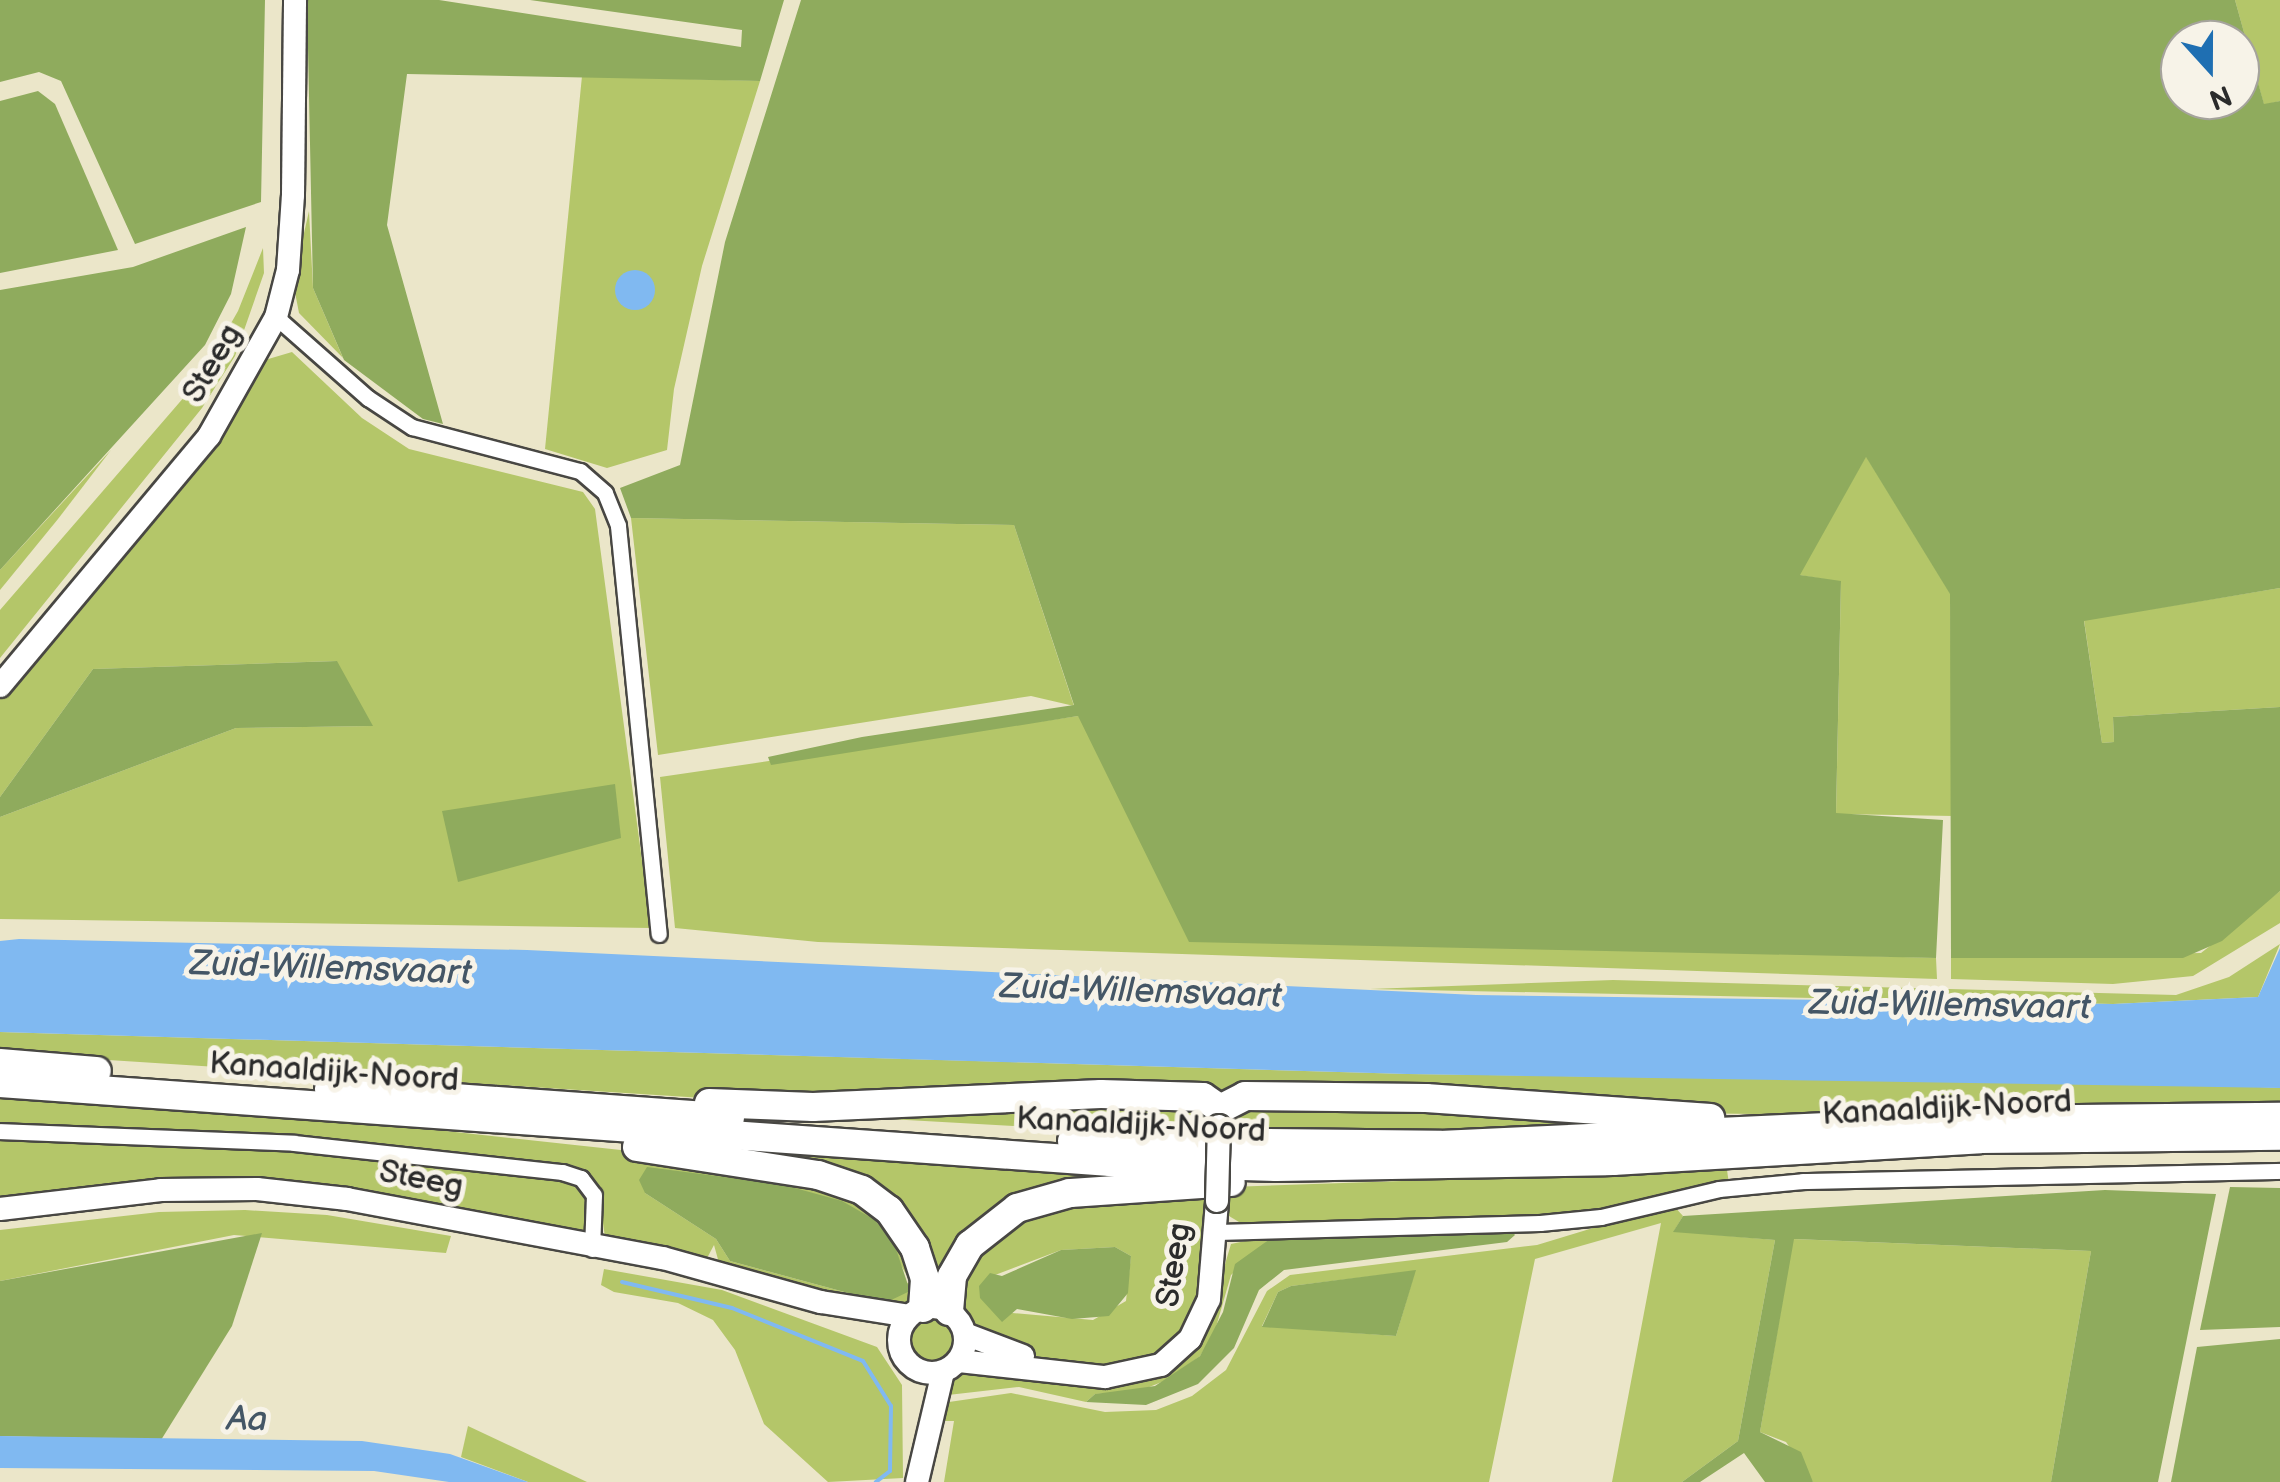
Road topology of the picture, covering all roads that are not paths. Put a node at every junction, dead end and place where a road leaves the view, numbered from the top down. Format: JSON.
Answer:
{"nodes":[{"id":1,"x":295,"y":0,"type":"edge"},
{"id":2,"x":276,"y":316,"type":"junction"},
{"id":3,"x":0,"y":686,"type":"edge"},
{"id":4,"x":659,"y":934,"type":"dead end"},
{"id":5,"x":0,"y":1063,"type":"edge"},
{"id":6,"x":0,"y":1083,"type":"edge"},
{"id":7,"x":589,"y":1107,"type":"junction"},
{"id":8,"x":2280,"y":1116,"type":"edge"},
{"id":9,"x":1219,"y":1118,"type":"junction"},
{"id":10,"x":528,"y":1123,"type":"junction"},
{"id":11,"x":1831,"y":1128,"type":"junction"},
{"id":12,"x":0,"y":1131,"type":"edge"},
{"id":13,"x":2280,"y":1136,"type":"edge"},
{"id":14,"x":1390,"y":1167,"type":"junction"},
{"id":15,"x":2280,"y":1171,"type":"edge"},
{"id":16,"x":0,"y":1208,"type":"edge"},
{"id":17,"x":1217,"y":1232,"type":"junction"},
{"id":18,"x":592,"y":1249,"type":"junction"},
{"id":19,"x":821,"y":1302,"type":"junction"},
{"id":20,"x":936,"y":1317,"type":"junction"},
{"id":21,"x":899,"y":1342,"type":"junction"},
{"id":22,"x":951,"y":1366,"type":"junction"},
{"id":23,"x":916,"y":1370,"type":"junction"},
{"id":24,"x":1054,"y":1370,"type":"junction"},
{"id":25,"x":922,"y":1452,"type":"junction"},
{"id":26,"x":917,"y":1482,"type":"edge"}],
"edges":[{"from":1,"to":2,"type":"street","name":"Steeg"},
{"from":2,"to":3,"type":"street","name":"Steeg"},
{"from":2,"to":4,"type":"street"},
{"from":5,"to":7,"type":"highway","name":"Kanaaldijk-Noord"},
{"from":6,"to":10,"type":"highway","name":"Kanaaldijk-Noord"},
{"from":7,"to":9,"type":"highway"},
{"from":7,"to":11,"type":"highway","name":"Kanaaldijk-Noord"},
{"from":8,"to":11,"type":"highway","name":"Kanaaldijk-Noord"},
{"from":9,"to":11,"type":"highway"},
{"from":9,"to":17,"type":"street","name":"Steeg","bridge":true},
{"from":10,"to":14,"type":"highway","name":"Kanaaldijk-Noord"},
{"from":10,"to":20,"type":"highway"},
{"from":12,"to":18,"type":"street"},
{"from":13,"to":14,"type":"highway","name":"Kanaaldijk-Noord"},
{"from":14,"to":20,"type":"highway"},
{"from":15,"to":17,"type":"street","name":"Kanaaldijk-Noord"},
{"from":16,"to":18,"type":"street","name":"Steeg"},
{"from":17,"to":24,"type":"street","name":"Steeg"},
{"from":18,"to":19,"type":"street","name":"Steeg"},
{"from":19,"to":20,"type":"street","name":"Steeg"},
{"from":19,"to":21,"type":"street","name":"Steeg"},
{"from":20,"to":21,"type":"street"},
{"from":20,"to":22,"type":"street"},
{"from":20,"to":24,"type":"street","name":"Steeg"},
{"from":21,"to":23,"type":"street"},
{"from":22,"to":23,"type":"street","name":"Steeg"},
{"from":22,"to":24,"type":"street","name":"Steeg"},
{"from":22,"to":25,"type":"street"},
{"from":23,"to":25,"type":"street"},
{"from":25,"to":26,"type":"street"}]}
